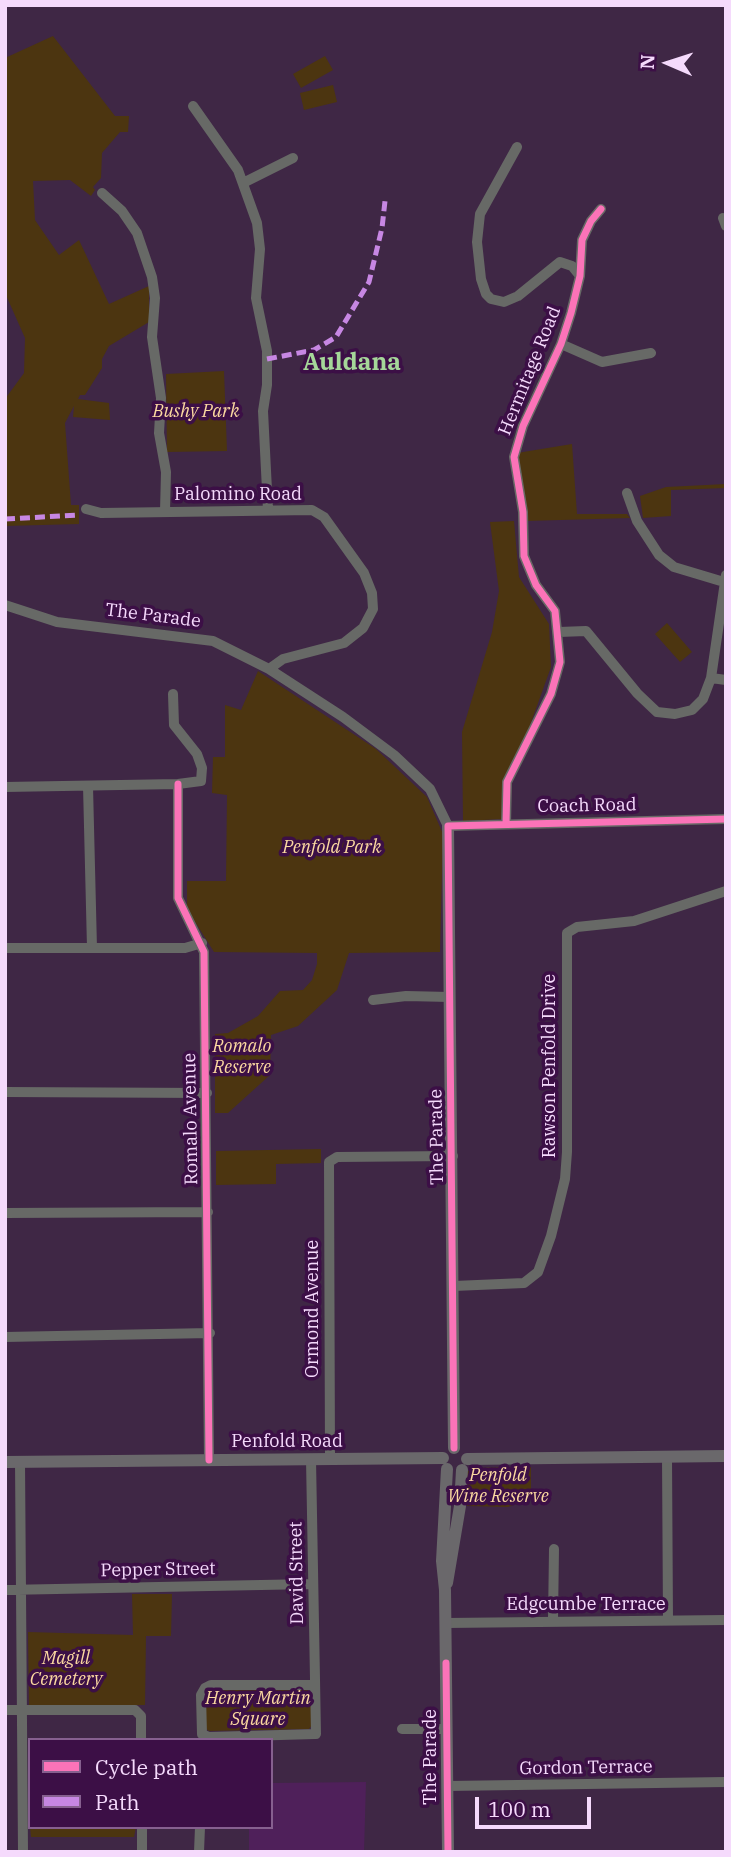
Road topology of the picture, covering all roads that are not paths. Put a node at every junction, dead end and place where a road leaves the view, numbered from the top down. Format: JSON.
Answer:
{"nodes":[{"id":1,"x":193,"y":106,"type":"dead end"},
{"id":2,"x":517,"y":147,"type":"dead end"},
{"id":3,"x":293,"y":158,"type":"dead end"},
{"id":4,"x":243,"y":183,"type":"junction"},
{"id":5,"x":102,"y":193,"type":"dead end"},
{"id":6,"x":601,"y":209,"type":"dead end"},
{"id":7,"x":580,"y":276,"type":"junction"},
{"id":8,"x":561,"y":344,"type":"junction"},
{"id":9,"x":651,"y":353,"type":"dead end"},
{"id":10,"x":627,"y":493,"type":"dead end"},
{"id":11,"x":86,"y":509,"type":"dead end"},
{"id":12,"x":268,"y":510,"type":"junction"},
{"id":13,"x":165,"y":511,"type":"junction"},
{"id":14,"x":725,"y":578,"type":"edge"},
{"id":15,"x":5,"y":605,"type":"edge"},
{"id":16,"x":559,"y":632,"type":"junction"},
{"id":17,"x":269,"y":669,"type":"junction"},
{"id":18,"x":711,"y":678,"type":"junction"},
{"id":19,"x":726,"y":680,"type":"edge"},
{"id":20,"x":173,"y":694,"type":"dead end"},
{"id":21,"x":178,"y":785,"type":"junction"},
{"id":22,"x":88,"y":786,"type":"junction"},
{"id":23,"x":5,"y":787,"type":"edge"},
{"id":24,"x":726,"y":820,"type":"edge"},
{"id":25,"x":506,"y":824,"type":"junction"},
{"id":26,"x":448,"y":826,"type":"junction"},
{"id":27,"x":726,"y":891,"type":"edge"},
{"id":28,"x":202,"y":943,"type":"junction"},
{"id":29,"x":5,"y":948,"type":"edge"},
{"id":30,"x":92,"y":948,"type":"junction"},
{"id":31,"x":450,"y":996,"type":"junction"},
{"id":32,"x":373,"y":1000,"type":"dead end"},
{"id":33,"x":5,"y":1092,"type":"edge"},
{"id":34,"x":207,"y":1093,"type":"junction"},
{"id":35,"x":453,"y":1156,"type":"junction"},
{"id":36,"x":208,"y":1212,"type":"junction"},
{"id":37,"x":5,"y":1213,"type":"edge"},
{"id":38,"x":454,"y":1286,"type":"junction"},
{"id":39,"x":210,"y":1333,"type":"junction"},
{"id":40,"x":5,"y":1337,"type":"edge"},
{"id":41,"x":454,"y":1448,"type":"junction"},
{"id":42,"x":726,"y":1456,"type":"edge"},
{"id":43,"x":667,"y":1457,"type":"junction"},
{"id":44,"x":330,"y":1459,"type":"junction"},
{"id":45,"x":209,"y":1460,"type":"junction"},
{"id":46,"x":311,"y":1460,"type":"junction"},
{"id":47,"x":5,"y":1462,"type":"edge"},
{"id":48,"x":20,"y":1462,"type":"junction"},
{"id":49,"x":445,"y":1464,"type":"junction"},
{"id":50,"x":465,"y":1465,"type":"junction"},
{"id":51,"x":554,"y":1549,"type":"dead end"},
{"id":52,"x":312,"y":1584,"type":"junction"},
{"id":53,"x":5,"y":1590,"type":"edge"},
{"id":54,"x":22,"y":1590,"type":"junction"},
{"id":55,"x":445,"y":1590,"type":"junction"},
{"id":56,"x":553,"y":1620,"type":"junction"},
{"id":57,"x":668,"y":1620,"type":"junction"},
{"id":58,"x":726,"y":1620,"type":"edge"},
{"id":59,"x":446,"y":1623,"type":"junction"},
{"id":60,"x":314,"y":1685,"type":"junction"},
{"id":61,"x":5,"y":1710,"type":"edge"},
{"id":62,"x":22,"y":1710,"type":"junction"},
{"id":63,"x":402,"y":1729,"type":"dead end"},
{"id":64,"x":447,"y":1729,"type":"junction"},
{"id":65,"x":202,"y":1737,"type":"edge"},
{"id":66,"x":141,"y":1738,"type":"edge"},
{"id":67,"x":726,"y":1782,"type":"edge"},
{"id":68,"x":447,"y":1786,"type":"junction"},
{"id":69,"x":142,"y":1829,"type":"edge"},
{"id":70,"x":200,"y":1829,"type":"edge"},
{"id":71,"x":23,"y":1852,"type":"edge"},
{"id":72,"x":142,"y":1852,"type":"edge"},
{"id":73,"x":200,"y":1852,"type":"edge"},
{"id":74,"x":448,"y":1852,"type":"edge"}],
"edges":[{"from":1,"to":4,"type":"street"},
{"from":2,"to":7,"type":"street"},
{"from":3,"to":4,"type":"street"},
{"from":4,"to":12,"type":"street"},
{"from":5,"to":13,"type":"street"},
{"from":6,"to":7,"type":"street","name":"Hermitage Road"},
{"from":7,"to":8,"type":"street","name":"Hermitage Road"},
{"from":8,"to":9,"type":"street"},
{"from":8,"to":16,"type":"street","name":"Hermitage Road"},
{"from":10,"to":14,"type":"street"},
{"from":11,"to":13,"type":"street","name":"Palomino Road"},
{"from":12,"to":13,"type":"street","name":"Palomino Road"},
{"from":12,"to":17,"type":"street","name":"Palomino Road"},
{"from":14,"to":18,"type":"street"},
{"from":15,"to":17,"type":"street","name":"The Parade"},
{"from":16,"to":18,"type":"street"},
{"from":16,"to":25,"type":"street","name":"Hermitage Road"},
{"from":17,"to":26,"type":"street","name":"The Parade"},
{"from":18,"to":19,"type":"street"},
{"from":20,"to":21,"type":"street"},
{"from":21,"to":22,"type":"street"},
{"from":21,"to":28,"type":"street","name":"Romalo Avenue"},
{"from":22,"to":23,"type":"street"},
{"from":22,"to":30,"type":"street"},
{"from":24,"to":25,"type":"street","name":"Coach Road"},
{"from":25,"to":26,"type":"street","name":"Coach Road"},
{"from":26,"to":31,"type":"main road","name":"The Parade"},
{"from":27,"to":38,"type":"street","name":"Rawson Penfold Drive"},
{"from":28,"to":30,"type":"street"},
{"from":28,"to":34,"type":"street","name":"Romalo Avenue"},
{"from":29,"to":30,"type":"street"},
{"from":31,"to":32,"type":"street"},
{"from":31,"to":35,"type":"main road","name":"The Parade"},
{"from":33,"to":34,"type":"street"},
{"from":34,"to":36,"type":"street","name":"Romalo Avenue"},
{"from":35,"to":38,"type":"main road","name":"The Parade"},
{"from":35,"to":44,"type":"street","name":"Ormond Avenue"},
{"from":36,"to":37,"type":"street"},
{"from":36,"to":39,"type":"street","name":"Romalo Avenue"},
{"from":38,"to":41,"type":"main road","name":"The Parade"},
{"from":39,"to":40,"type":"street"},
{"from":39,"to":45,"type":"street","name":"Romalo Avenue"},
{"from":41,"to":49,"type":"main road"},
{"from":41,"to":50,"type":"main road"},
{"from":42,"to":43,"type":"main road"},
{"from":43,"to":50,"type":"main road"},
{"from":43,"to":57,"type":"street"},
{"from":44,"to":46,"type":"main road","name":"Penfold Road"},
{"from":44,"to":49,"type":"main road","name":"Penfold Road"},
{"from":45,"to":46,"type":"main road","name":"Penfold Road"},
{"from":45,"to":48,"type":"main road","name":"Penfold Road"},
{"from":46,"to":52,"type":"street","name":"David Street"},
{"from":47,"to":48,"type":"main road","name":"Penfold Road"},
{"from":48,"to":54,"type":"street"},
{"from":49,"to":50,"type":"main road"},
{"from":49,"to":55,"type":"main road","name":"The Parade"},
{"from":50,"to":55,"type":"main road","name":"The Parade"},
{"from":51,"to":56,"type":"street"},
{"from":52,"to":54,"type":"street","name":"Pepper Street"},
{"from":52,"to":60,"type":"street","name":"David Street"},
{"from":53,"to":54,"type":"street","name":"Pepper Street"},
{"from":54,"to":62,"type":"street"},
{"from":55,"to":59,"type":"main road","name":"The Parade"},
{"from":56,"to":57,"type":"street","name":"Edgcumbe Terrace"},
{"from":56,"to":59,"type":"street","name":"Edgcumbe Terrace"},
{"from":57,"to":58,"type":"street","name":"Edgcumbe Terrace"},
{"from":59,"to":64,"type":"main road","name":"The Parade"},
{"from":60,"to":65,"type":"street"},
{"from":60,"to":65,"type":"street"},
{"from":61,"to":62,"type":"street"},
{"from":62,"to":66,"type":"street"},
{"from":62,"to":71,"type":"street"},
{"from":63,"to":64,"type":"street"},
{"from":64,"to":68,"type":"main road","name":"The Parade"},
{"from":67,"to":68,"type":"street","name":"Gordon Terrace"},
{"from":68,"to":74,"type":"main road","name":"The Parade"},
{"from":69,"to":72,"type":"street"},
{"from":70,"to":73,"type":"street"}]}
